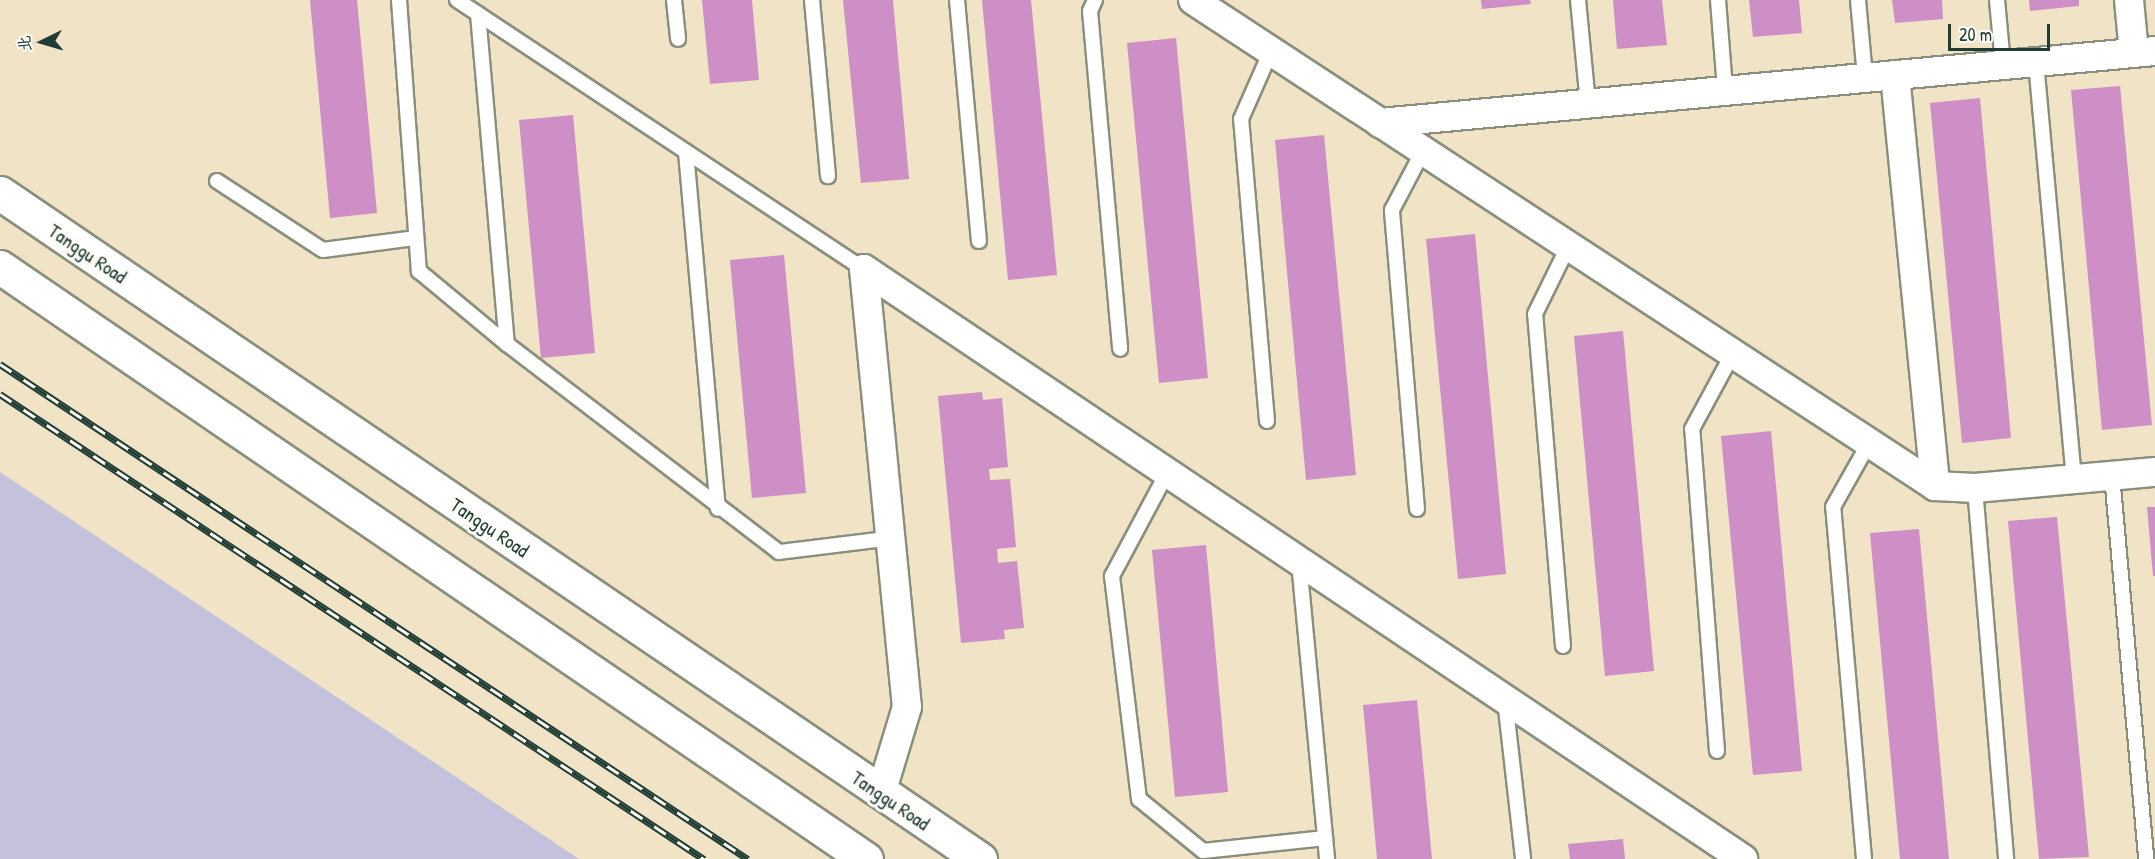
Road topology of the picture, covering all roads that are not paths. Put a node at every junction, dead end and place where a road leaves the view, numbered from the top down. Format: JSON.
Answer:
{"nodes":[{"id":1,"x":399,"y":0,"type":"edge"},
{"id":2,"x":457,"y":0,"type":"edge"},
{"id":3,"x":674,"y":0,"type":"edge"},
{"id":4,"x":812,"y":0,"type":"edge"},
{"id":5,"x":957,"y":0,"type":"edge"},
{"id":6,"x":1095,"y":0,"type":"edge"},
{"id":7,"x":1193,"y":0,"type":"edge"},
{"id":8,"x":1578,"y":0,"type":"edge"},
{"id":9,"x":1718,"y":0,"type":"edge"},
{"id":10,"x":1858,"y":0,"type":"edge"},
{"id":11,"x":1997,"y":0,"type":"edge"},
{"id":12,"x":2129,"y":0,"type":"edge"},
{"id":13,"x":478,"y":14,"type":"junction"},
{"id":14,"x":678,"y":39,"type":"dead end"},
{"id":15,"x":1271,"y":51,"type":"junction"},
{"id":16,"x":2145,"y":52,"type":"edge"},
{"id":17,"x":2036,"y":62,"type":"junction"},
{"id":18,"x":2003,"y":65,"type":"junction"},
{"id":19,"x":1895,"y":75,"type":"junction"},
{"id":20,"x":1865,"y":77,"type":"junction"},
{"id":21,"x":1725,"y":89,"type":"junction"},
{"id":22,"x":1588,"y":103,"type":"junction"},
{"id":23,"x":1380,"y":123,"type":"junction"},
{"id":24,"x":1423,"y":150,"type":"junction"},
{"id":25,"x":686,"y":152,"type":"junction"},
{"id":26,"x":828,"y":176,"type":"dead end"},
{"id":27,"x":217,"y":181,"type":"dead end"},
{"id":28,"x":0,"y":193,"type":"edge"},
{"id":29,"x":416,"y":238,"type":"junction"},
{"id":30,"x":980,"y":242,"type":"dead end"},
{"id":31,"x":1568,"y":247,"type":"junction"},
{"id":32,"x":0,"y":267,"type":"edge"},
{"id":33,"x":864,"y":269,"type":"junction"},
{"id":34,"x":507,"y":344,"type":"junction"},
{"id":35,"x":1120,"y":349,"type":"dead end"},
{"id":36,"x":1732,"y":355,"type":"junction"},
{"id":37,"x":1267,"y":421,"type":"dead end"},
{"id":38,"x":1868,"y":445,"type":"junction"},
{"id":39,"x":2155,"y":472,"type":"edge"},
{"id":40,"x":1167,"y":473,"type":"junction"},
{"id":41,"x":2112,"y":476,"type":"junction"},
{"id":42,"x":2074,"y":479,"type":"junction"},
{"id":43,"x":1935,"y":486,"type":"junction"},
{"id":44,"x":1975,"y":488,"type":"junction"},
{"id":45,"x":718,"y":508,"type":"junction"},
{"id":46,"x":1416,"y":509,"type":"dead end"},
{"id":47,"x":893,"y":538,"type":"junction"},
{"id":48,"x":1299,"y":562,"type":"junction"},
{"id":49,"x":1563,"y":646,"type":"dead end"},
{"id":50,"x":1505,"y":700,"type":"junction"},
{"id":51,"x":1718,"y":751,"type":"dead end"},
{"id":52,"x":881,"y":793,"type":"junction"},
{"id":53,"x":1325,"y":838,"type":"junction"},
{"id":54,"x":866,"y":859,"type":"edge"},
{"id":55,"x":980,"y":859,"type":"edge"},
{"id":56,"x":1328,"y":859,"type":"edge"},
{"id":57,"x":1523,"y":859,"type":"edge"},
{"id":58,"x":1743,"y":859,"type":"edge"},
{"id":59,"x":1864,"y":859,"type":"edge"},
{"id":60,"x":2006,"y":859,"type":"edge"},
{"id":61,"x":2146,"y":859,"type":"edge"}],
"edges":[{"from":1,"to":29,"type":"lane"},
{"from":2,"to":13,"type":"lane"},
{"from":3,"to":14,"type":"lane"},
{"from":4,"to":26,"type":"lane"},
{"from":5,"to":30,"type":"lane"},
{"from":6,"to":35,"type":"lane"},
{"from":7,"to":15,"type":"street"},
{"from":8,"to":22,"type":"lane"},
{"from":9,"to":21,"type":"lane"},
{"from":10,"to":20,"type":"lane"},
{"from":11,"to":18,"type":"lane"},
{"from":12,"to":16,"type":"street"},
{"from":13,"to":25,"type":"lane"},
{"from":13,"to":34,"type":"lane"},
{"from":15,"to":23,"type":"street"},
{"from":15,"to":37,"type":"lane"},
{"from":16,"to":17,"type":"street"},
{"from":17,"to":18,"type":"street"},
{"from":17,"to":42,"type":"lane"},
{"from":18,"to":19,"type":"street"},
{"from":19,"to":20,"type":"street"},
{"from":19,"to":43,"type":"street"},
{"from":20,"to":21,"type":"street"},
{"from":21,"to":22,"type":"street"},
{"from":22,"to":23,"type":"street"},
{"from":23,"to":24,"type":"street"},
{"from":24,"to":31,"type":"street"},
{"from":24,"to":46,"type":"lane"},
{"from":25,"to":33,"type":"lane"},
{"from":25,"to":45,"type":"lane"},
{"from":27,"to":29,"type":"lane"},
{"from":28,"to":52,"type":"main road","name":"Tanggu Road"},
{"from":29,"to":34,"type":"lane"},
{"from":31,"to":36,"type":"street"},
{"from":31,"to":49,"type":"lane"},
{"from":32,"to":54,"type":"main road"},
{"from":33,"to":40,"type":"street"},
{"from":33,"to":47,"type":"street"},
{"from":34,"to":45,"type":"lane"},
{"from":36,"to":38,"type":"street"},
{"from":36,"to":51,"type":"lane"},
{"from":38,"to":43,"type":"street"},
{"from":38,"to":59,"type":"lane"},
{"from":39,"to":41,"type":"street"},
{"from":40,"to":48,"type":"street"},
{"from":40,"to":53,"type":"lane"},
{"from":41,"to":42,"type":"street"},
{"from":41,"to":61,"type":"lane"},
{"from":42,"to":44,"type":"street"},
{"from":43,"to":44,"type":"street"},
{"from":44,"to":60,"type":"lane"},
{"from":45,"to":47,"type":"lane"},
{"from":47,"to":52,"type":"street"},
{"from":48,"to":50,"type":"street"},
{"from":48,"to":53,"type":"lane"},
{"from":50,"to":57,"type":"lane"},
{"from":50,"to":58,"type":"street"},
{"from":52,"to":55,"type":"main road","name":"Tanggu Road"},
{"from":53,"to":56,"type":"lane"}]}
